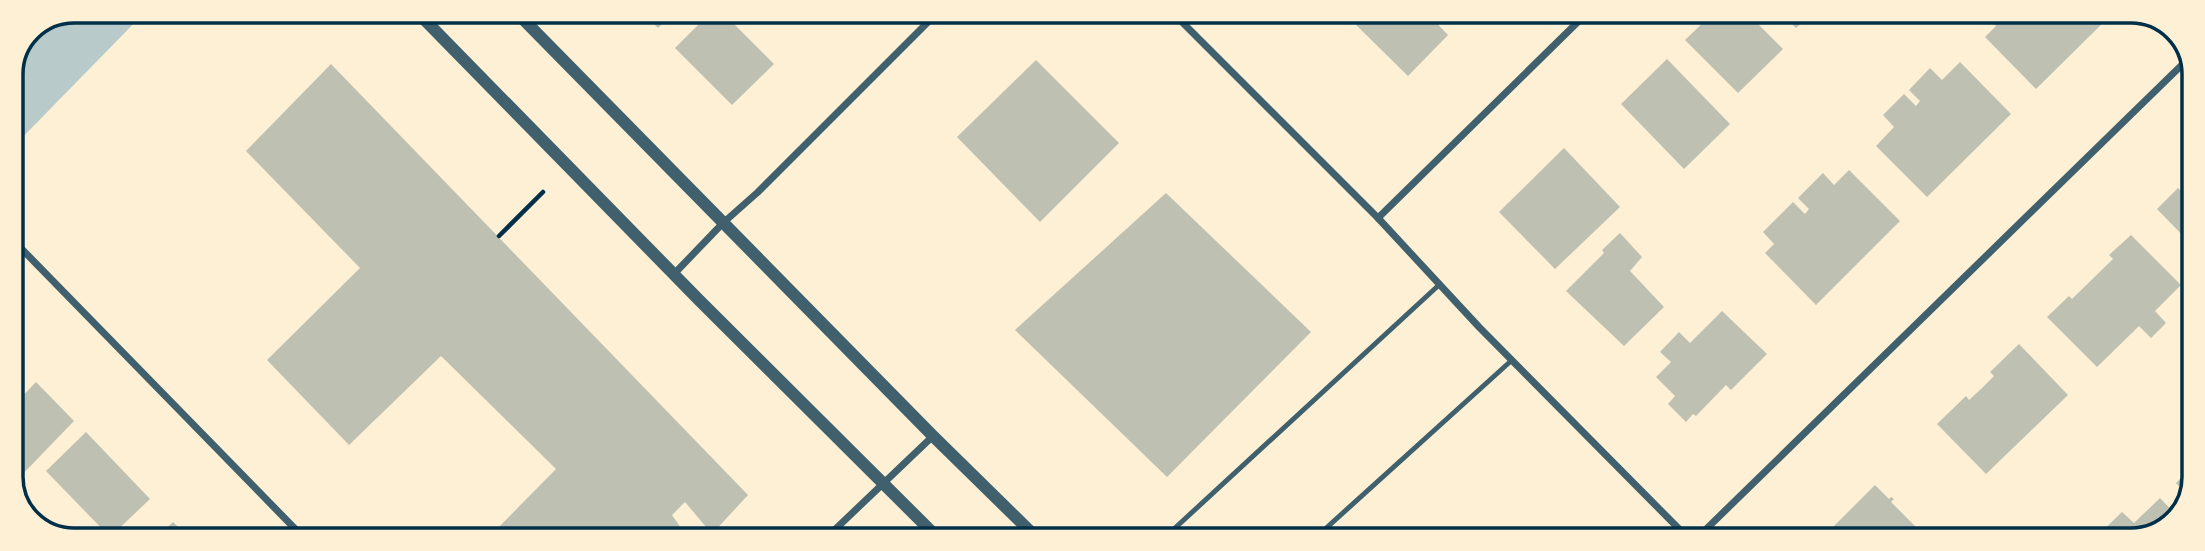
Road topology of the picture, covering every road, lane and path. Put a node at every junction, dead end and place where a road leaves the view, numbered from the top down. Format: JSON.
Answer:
{"nodes":[{"id":1,"x":428,"y":23,"type":"edge"},
{"id":2,"x":526,"y":23,"type":"edge"},
{"id":3,"x":927,"y":23,"type":"edge"},
{"id":4,"x":1183,"y":23,"type":"edge"},
{"id":5,"x":1576,"y":23,"type":"edge"},
{"id":6,"x":2181,"y":65,"type":"edge"},
{"id":7,"x":543,"y":192,"type":"dead end"},
{"id":8,"x":1378,"y":218,"type":"junction"},
{"id":9,"x":723,"y":223,"type":"junction"},
{"id":10,"x":499,"y":236,"type":"dead end"},
{"id":11,"x":23,"y":250,"type":"edge"},
{"id":12,"x":674,"y":274,"type":"junction"},
{"id":13,"x":1441,"y":284,"type":"junction"},
{"id":14,"x":1512,"y":360,"type":"junction"},
{"id":15,"x":933,"y":436,"type":"junction"},
{"id":16,"x":884,"y":482,"type":"junction"},
{"id":17,"x":294,"y":528,"type":"edge"},
{"id":18,"x":836,"y":528,"type":"edge"},
{"id":19,"x":928,"y":528,"type":"edge"},
{"id":20,"x":1027,"y":528,"type":"edge"},
{"id":21,"x":1175,"y":528,"type":"edge"},
{"id":22,"x":1326,"y":528,"type":"edge"},
{"id":23,"x":1680,"y":528,"type":"edge"},
{"id":24,"x":1704,"y":528,"type":"edge"}],
"edges":[{"from":1,"to":12,"type":"street"},
{"from":2,"to":9,"type":"street"},
{"from":3,"to":9,"type":"street"},
{"from":4,"to":8,"type":"street"},
{"from":5,"to":8,"type":"street"},
{"from":6,"to":24,"type":"street"},
{"from":7,"to":10,"type":"path"},
{"from":8,"to":13,"type":"street"},
{"from":9,"to":12,"type":"street"},
{"from":9,"to":15,"type":"street"},
{"from":11,"to":17,"type":"street"},
{"from":12,"to":16,"type":"street"},
{"from":13,"to":14,"type":"street"},
{"from":13,"to":21,"type":"lane"},
{"from":14,"to":22,"type":"lane"},
{"from":14,"to":23,"type":"street"},
{"from":15,"to":16,"type":"street"},
{"from":15,"to":20,"type":"street"},
{"from":16,"to":18,"type":"street"},
{"from":16,"to":19,"type":"street"}]}
